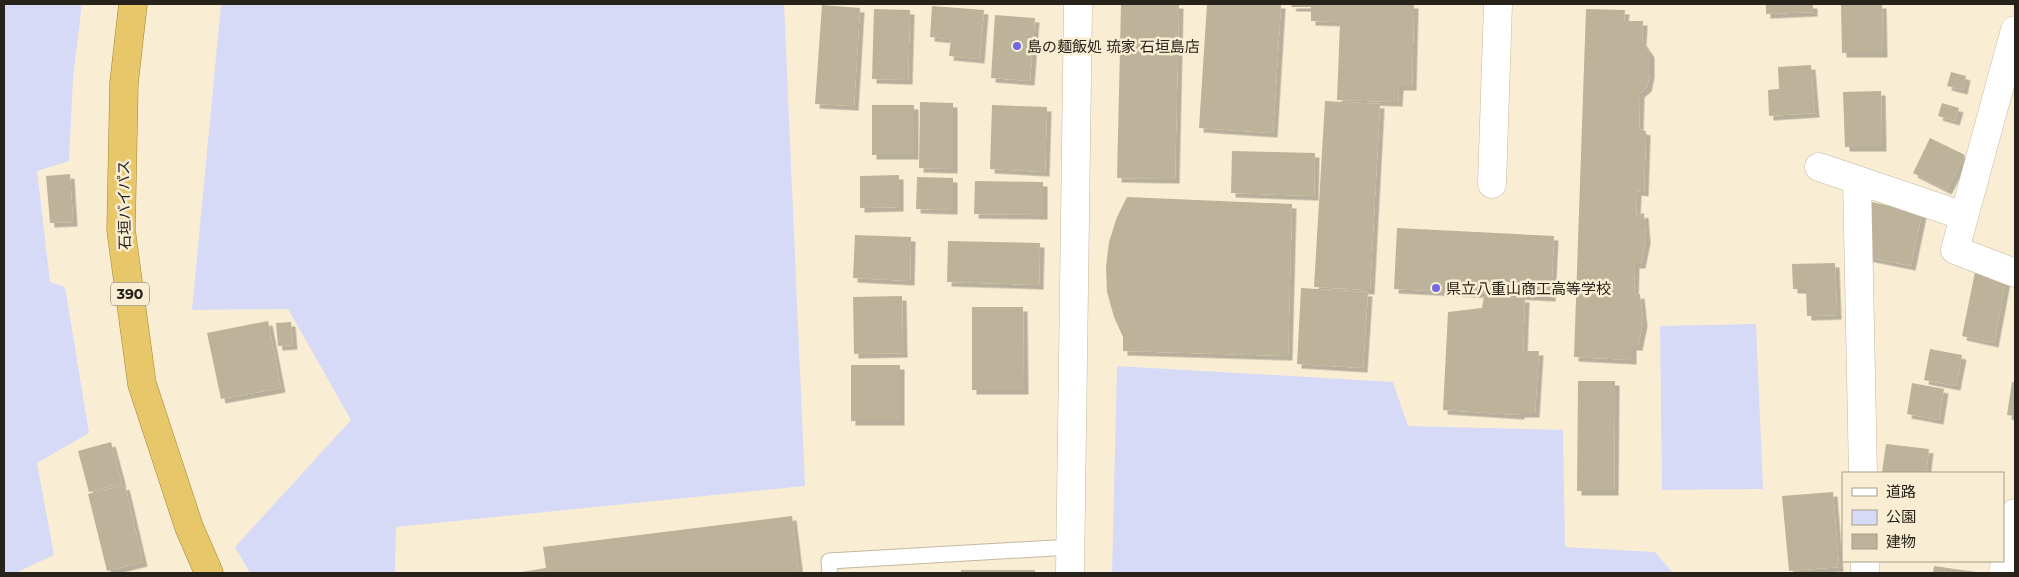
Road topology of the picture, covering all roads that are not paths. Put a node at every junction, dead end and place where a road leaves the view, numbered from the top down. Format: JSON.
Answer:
{"nodes":[{"id":1,"x":133,"y":4,"type":"edge"},
{"id":2,"x":1078,"y":4,"type":"edge"},
{"id":3,"x":1498,"y":4,"type":"edge"},
{"id":4,"x":2015,"y":30,"type":"edge"},
{"id":5,"x":1819,"y":167,"type":"dead end"},
{"id":6,"x":1857,"y":180,"type":"junction"},
{"id":7,"x":1492,"y":184,"type":"dead end"},
{"id":8,"x":1964,"y":216,"type":"junction"},
{"id":9,"x":2015,"y":273,"type":"edge"},
{"id":10,"x":1863,"y":472,"type":"edge"},
{"id":11,"x":2015,"y":513,"type":"edge"},
{"id":12,"x":1070,"y":560,"type":"edge"},
{"id":13,"x":209,"y":573,"type":"edge"},
{"id":14,"x":830,"y":573,"type":"edge"},
{"id":15,"x":2003,"y":573,"type":"edge"}],
"edges":[{"from":1,"to":13,"type":"highway","name":"石垣バイパス","number":"390"},
{"from":2,"to":12,"type":"street"},
{"from":3,"to":7,"type":"street"},
{"from":4,"to":8,"type":"street"},
{"from":5,"to":6,"type":"street"},
{"from":6,"to":8,"type":"street"},
{"from":6,"to":10,"type":"street"},
{"from":8,"to":9,"type":"street"},
{"from":11,"to":15,"type":"street"},
{"from":12,"to":14,"type":"lane"}]}
